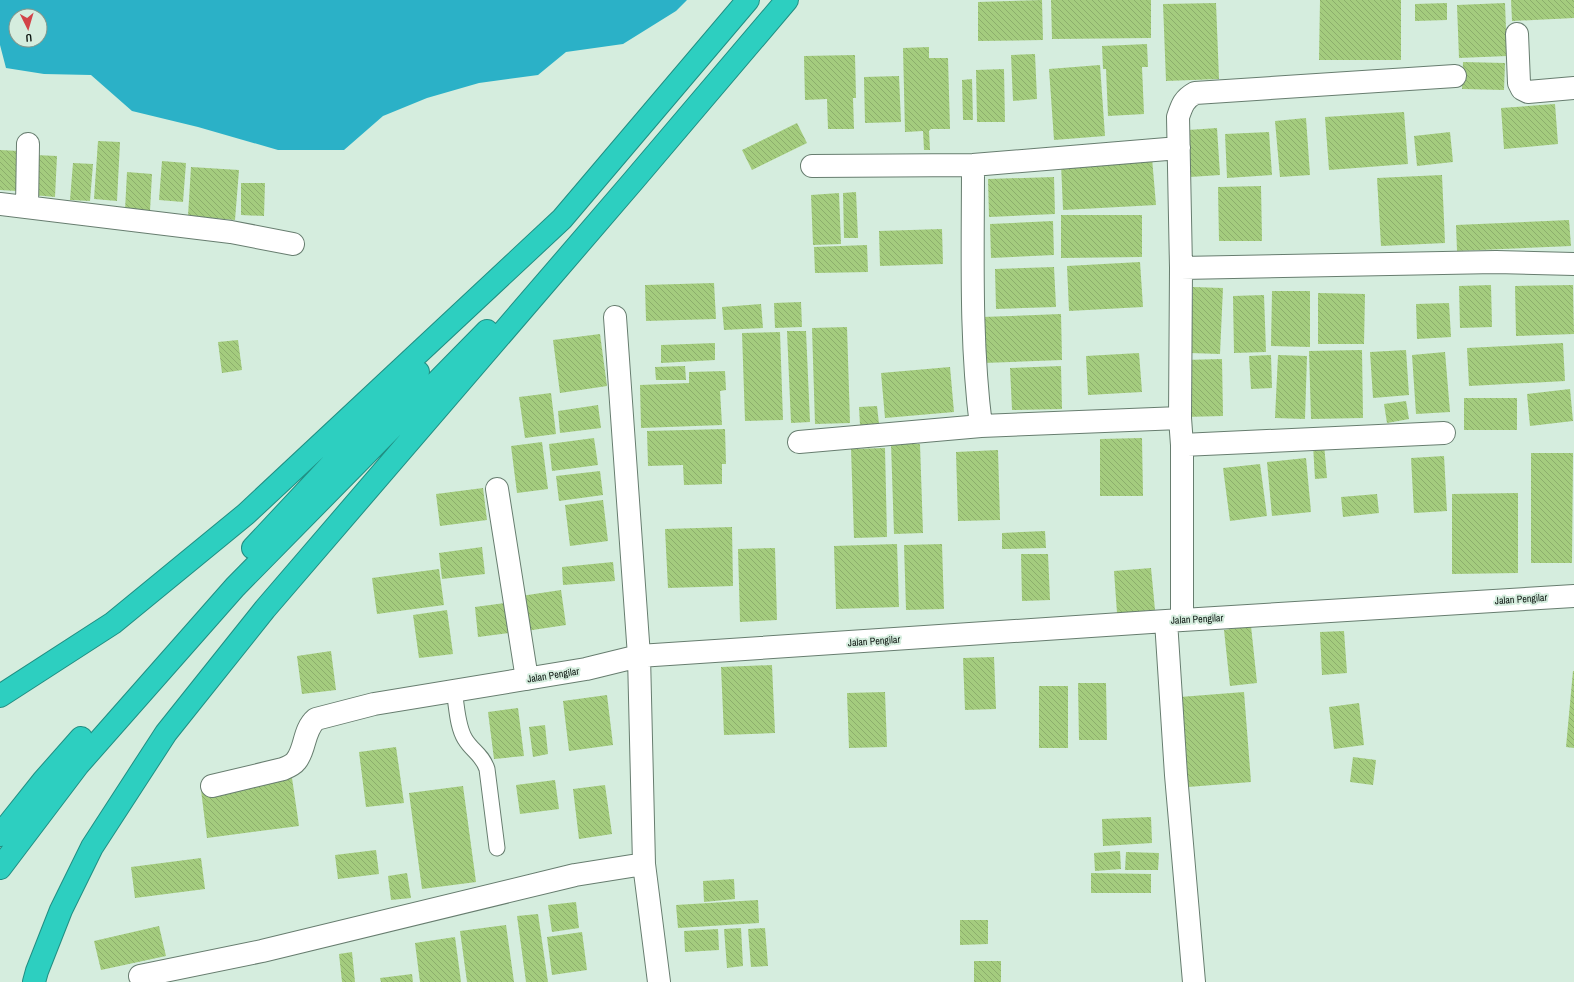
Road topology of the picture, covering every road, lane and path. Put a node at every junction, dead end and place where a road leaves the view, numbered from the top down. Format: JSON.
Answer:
{"nodes":[{"id":1,"x":748,"y":0,"type":"edge"},
{"id":2,"x":787,"y":0,"type":"edge"},
{"id":3,"x":1517,"y":34,"type":"dead end"},
{"id":4,"x":1454,"y":76,"type":"dead end"},
{"id":5,"x":1574,"y":88,"type":"edge"},
{"id":6,"x":28,"y":144,"type":"dead end"},
{"id":7,"x":1179,"y":148,"type":"junction"},
{"id":8,"x":973,"y":165,"type":"junction"},
{"id":9,"x":812,"y":166,"type":"dead end"},
{"id":10,"x":634,"y":180,"type":"junction"},
{"id":11,"x":0,"y":204,"type":"edge"},
{"id":12,"x":27,"y":207,"type":"junction"},
{"id":13,"x":562,"y":218,"type":"junction"},
{"id":14,"x":293,"y":244,"type":"dead end"},
{"id":15,"x":1574,"y":264,"type":"edge"},
{"id":16,"x":1182,"y":268,"type":"junction"},
{"id":17,"x":615,"y":317,"type":"dead end"},
{"id":18,"x":1180,"y":418,"type":"junction"},
{"id":19,"x":981,"y":426,"type":"junction"},
{"id":20,"x":1444,"y":433,"type":"dead end"},
{"id":21,"x":799,"y":442,"type":"dead end"},
{"id":22,"x":1182,"y":445,"type":"junction"},
{"id":23,"x":497,"y":489,"type":"dead end"},
{"id":24,"x":1574,"y":596,"type":"edge"},
{"id":25,"x":1174,"y":621,"type":"junction"},
{"id":26,"x":639,"y":656,"type":"junction"},
{"id":27,"x":527,"y":679,"type":"junction"},
{"id":28,"x":454,"y":691,"type":"junction"},
{"id":29,"x":0,"y":696,"type":"edge"},
{"id":30,"x":212,"y":786,"type":"dead end"},
{"id":31,"x":0,"y":835,"type":"edge"},
{"id":32,"x":497,"y":848,"type":"dead end"},
{"id":33,"x":644,"y":864,"type":"junction"},
{"id":34,"x":0,"y":868,"type":"edge"},
{"id":35,"x":140,"y":976,"type":"dead end"},
{"id":36,"x":34,"y":982,"type":"edge"},
{"id":37,"x":659,"y":982,"type":"edge"},
{"id":38,"x":1194,"y":982,"type":"edge"}],
"edges":[{"from":1,"to":13,"type":"highway"},
{"from":2,"to":10,"type":"highway"},
{"from":3,"to":5,"type":"street"},
{"from":4,"to":7,"type":"street"},
{"from":6,"to":12,"type":"street"},
{"from":7,"to":8,"type":"street"},
{"from":7,"to":16,"type":"street"},
{"from":8,"to":9,"type":"street"},
{"from":8,"to":19,"type":"street"},
{"from":10,"to":34,"type":"highway"},
{"from":10,"to":36,"type":"highway"},
{"from":11,"to":12,"type":"street"},
{"from":12,"to":14,"type":"street"},
{"from":13,"to":29,"type":"highway"},
{"from":13,"to":31,"type":"highway"},
{"from":15,"to":16,"type":"street"},
{"from":16,"to":18,"type":"street"},
{"from":17,"to":26,"type":"street"},
{"from":18,"to":19,"type":"street"},
{"from":18,"to":22,"type":"street"},
{"from":19,"to":21,"type":"street"},
{"from":20,"to":22,"type":"street"},
{"from":22,"to":25,"type":"street"},
{"from":23,"to":27,"type":"street"},
{"from":24,"to":25,"type":"street","name":"Jalan Pengilar"},
{"from":25,"to":26,"type":"street","name":"Jalan Pengilar"},
{"from":25,"to":38,"type":"street"},
{"from":26,"to":27,"type":"street","name":"Jalan Pengilar"},
{"from":26,"to":33,"type":"street"},
{"from":27,"to":28,"type":"street","name":"Jalan Pengilar"},
{"from":28,"to":30,"type":"street","name":"Jalan Pengilar"},
{"from":28,"to":32,"type":"lane"},
{"from":33,"to":35,"type":"street"},
{"from":33,"to":37,"type":"street"}]}
